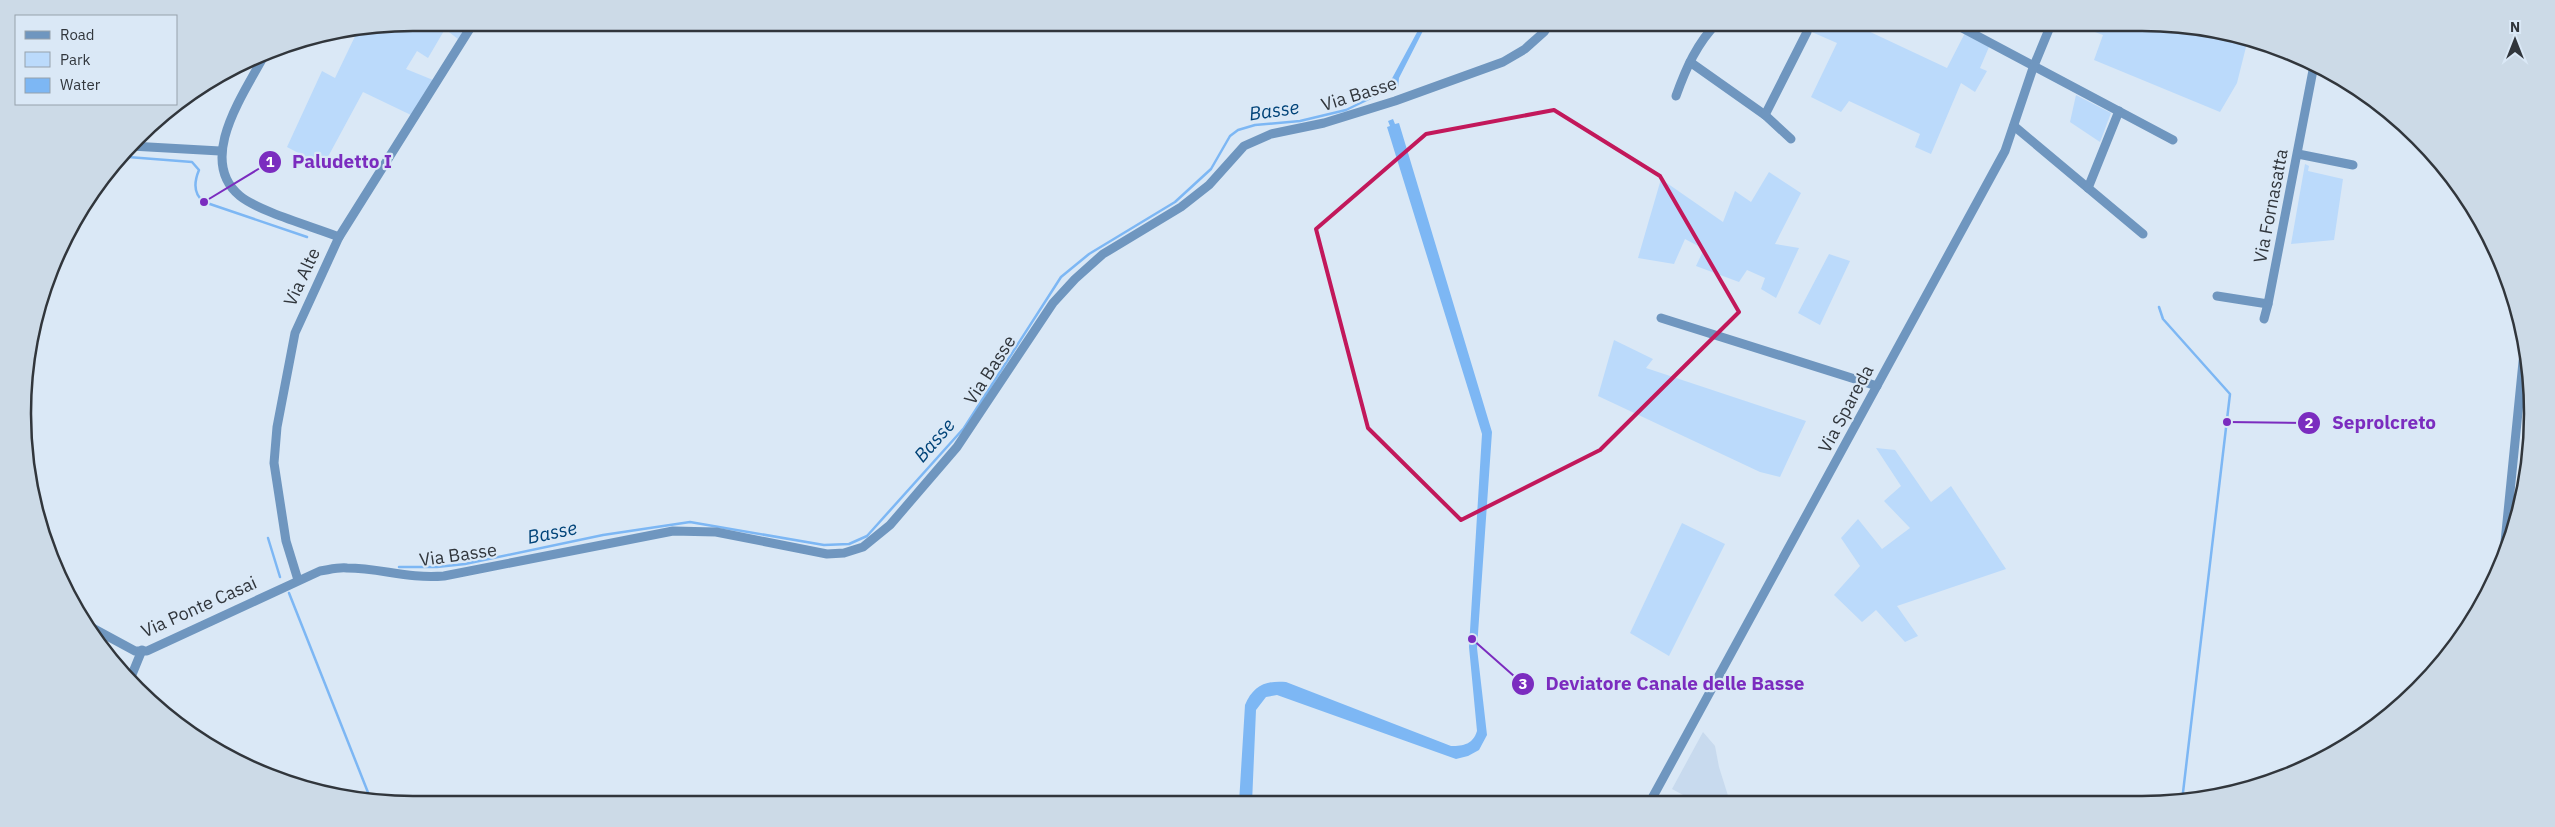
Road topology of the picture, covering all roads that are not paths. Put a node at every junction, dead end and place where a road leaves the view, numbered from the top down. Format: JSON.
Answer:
{"nodes":[{"id":1,"x":468,"y":31,"type":"edge"},
{"id":2,"x":1545,"y":31,"type":"edge"},
{"id":3,"x":1710,"y":31,"type":"edge"},
{"id":4,"x":1967,"y":31,"type":"edge"},
{"id":5,"x":2048,"y":31,"type":"edge"},
{"id":6,"x":1807,"y":32,"type":"dead end"},
{"id":7,"x":1690,"y":62,"type":"junction"},
{"id":8,"x":260,"y":63,"type":"edge"},
{"id":9,"x":2033,"y":68,"type":"junction"},
{"id":10,"x":2313,"y":72,"type":"edge"},
{"id":11,"x":1676,"y":96,"type":"dead end"},
{"id":12,"x":2118,"y":111,"type":"junction"},
{"id":13,"x":1765,"y":115,"type":"junction"},
{"id":14,"x":2014,"y":126,"type":"junction"},
{"id":15,"x":1792,"y":139,"type":"dead end"},
{"id":16,"x":2173,"y":140,"type":"dead end"},
{"id":17,"x":140,"y":146,"type":"edge"},
{"id":18,"x":220,"y":151,"type":"junction"},
{"id":19,"x":2298,"y":154,"type":"junction"},
{"id":20,"x":2353,"y":166,"type":"dead end"},
{"id":21,"x":2088,"y":188,"type":"junction"},
{"id":22,"x":2143,"y":234,"type":"dead end"},
{"id":23,"x":339,"y":237,"type":"junction"},
{"id":24,"x":2217,"y":296,"type":"dead end"},
{"id":25,"x":2268,"y":304,"type":"junction"},
{"id":26,"x":1661,"y":318,"type":"dead end"},
{"id":27,"x":2264,"y":319,"type":"dead end"},
{"id":28,"x":2522,"y":381,"type":"edge"},
{"id":29,"x":1876,"y":386,"type":"junction"},
{"id":30,"x":2508,"y":521,"type":"edge"},
{"id":31,"x":298,"y":580,"type":"junction"},
{"id":32,"x":100,"y":632,"type":"edge"},
{"id":33,"x":142,"y":650,"type":"junction"},
{"id":34,"x":133,"y":673,"type":"edge"},
{"id":35,"x":1653,"y":796,"type":"edge"}],
"edges":[{"from":1,"to":23,"type":"street","name":"Via Alte"},
{"from":2,"to":31,"type":"street","name":"Via Basse"},
{"from":3,"to":7,"type":"street"},
{"from":4,"to":9,"type":"street"},
{"from":5,"to":9,"type":"street","name":"Via Spareda"},
{"from":6,"to":13,"type":"street"},
{"from":7,"to":11,"type":"street"},
{"from":7,"to":13,"type":"street"},
{"from":8,"to":18,"type":"street"},
{"from":9,"to":12,"type":"street"},
{"from":9,"to":14,"type":"street","name":"Via Spareda"},
{"from":10,"to":19,"type":"street","name":"Via Fornasatta"},
{"from":12,"to":16,"type":"street"},
{"from":12,"to":21,"type":"street"},
{"from":13,"to":15,"type":"street"},
{"from":14,"to":21,"type":"street"},
{"from":14,"to":29,"type":"street","name":"Via Spareda"},
{"from":17,"to":18,"type":"street"},
{"from":18,"to":23,"type":"street"},
{"from":19,"to":20,"type":"street"},
{"from":19,"to":25,"type":"street","name":"Via Fornasatta"},
{"from":21,"to":22,"type":"street"},
{"from":23,"to":31,"type":"street","name":"Via Alte"},
{"from":24,"to":25,"type":"street"},
{"from":25,"to":27,"type":"street","name":"Via Fornasatta"},
{"from":26,"to":29,"type":"street"},
{"from":28,"to":30,"type":"street"},
{"from":29,"to":35,"type":"street","name":"Via Spareda"},
{"from":31,"to":33,"type":"street","name":"Via Ponte Casai"},
{"from":32,"to":33,"type":"street","name":"Via Ponte Casai"},
{"from":33,"to":34,"type":"street"}]}
